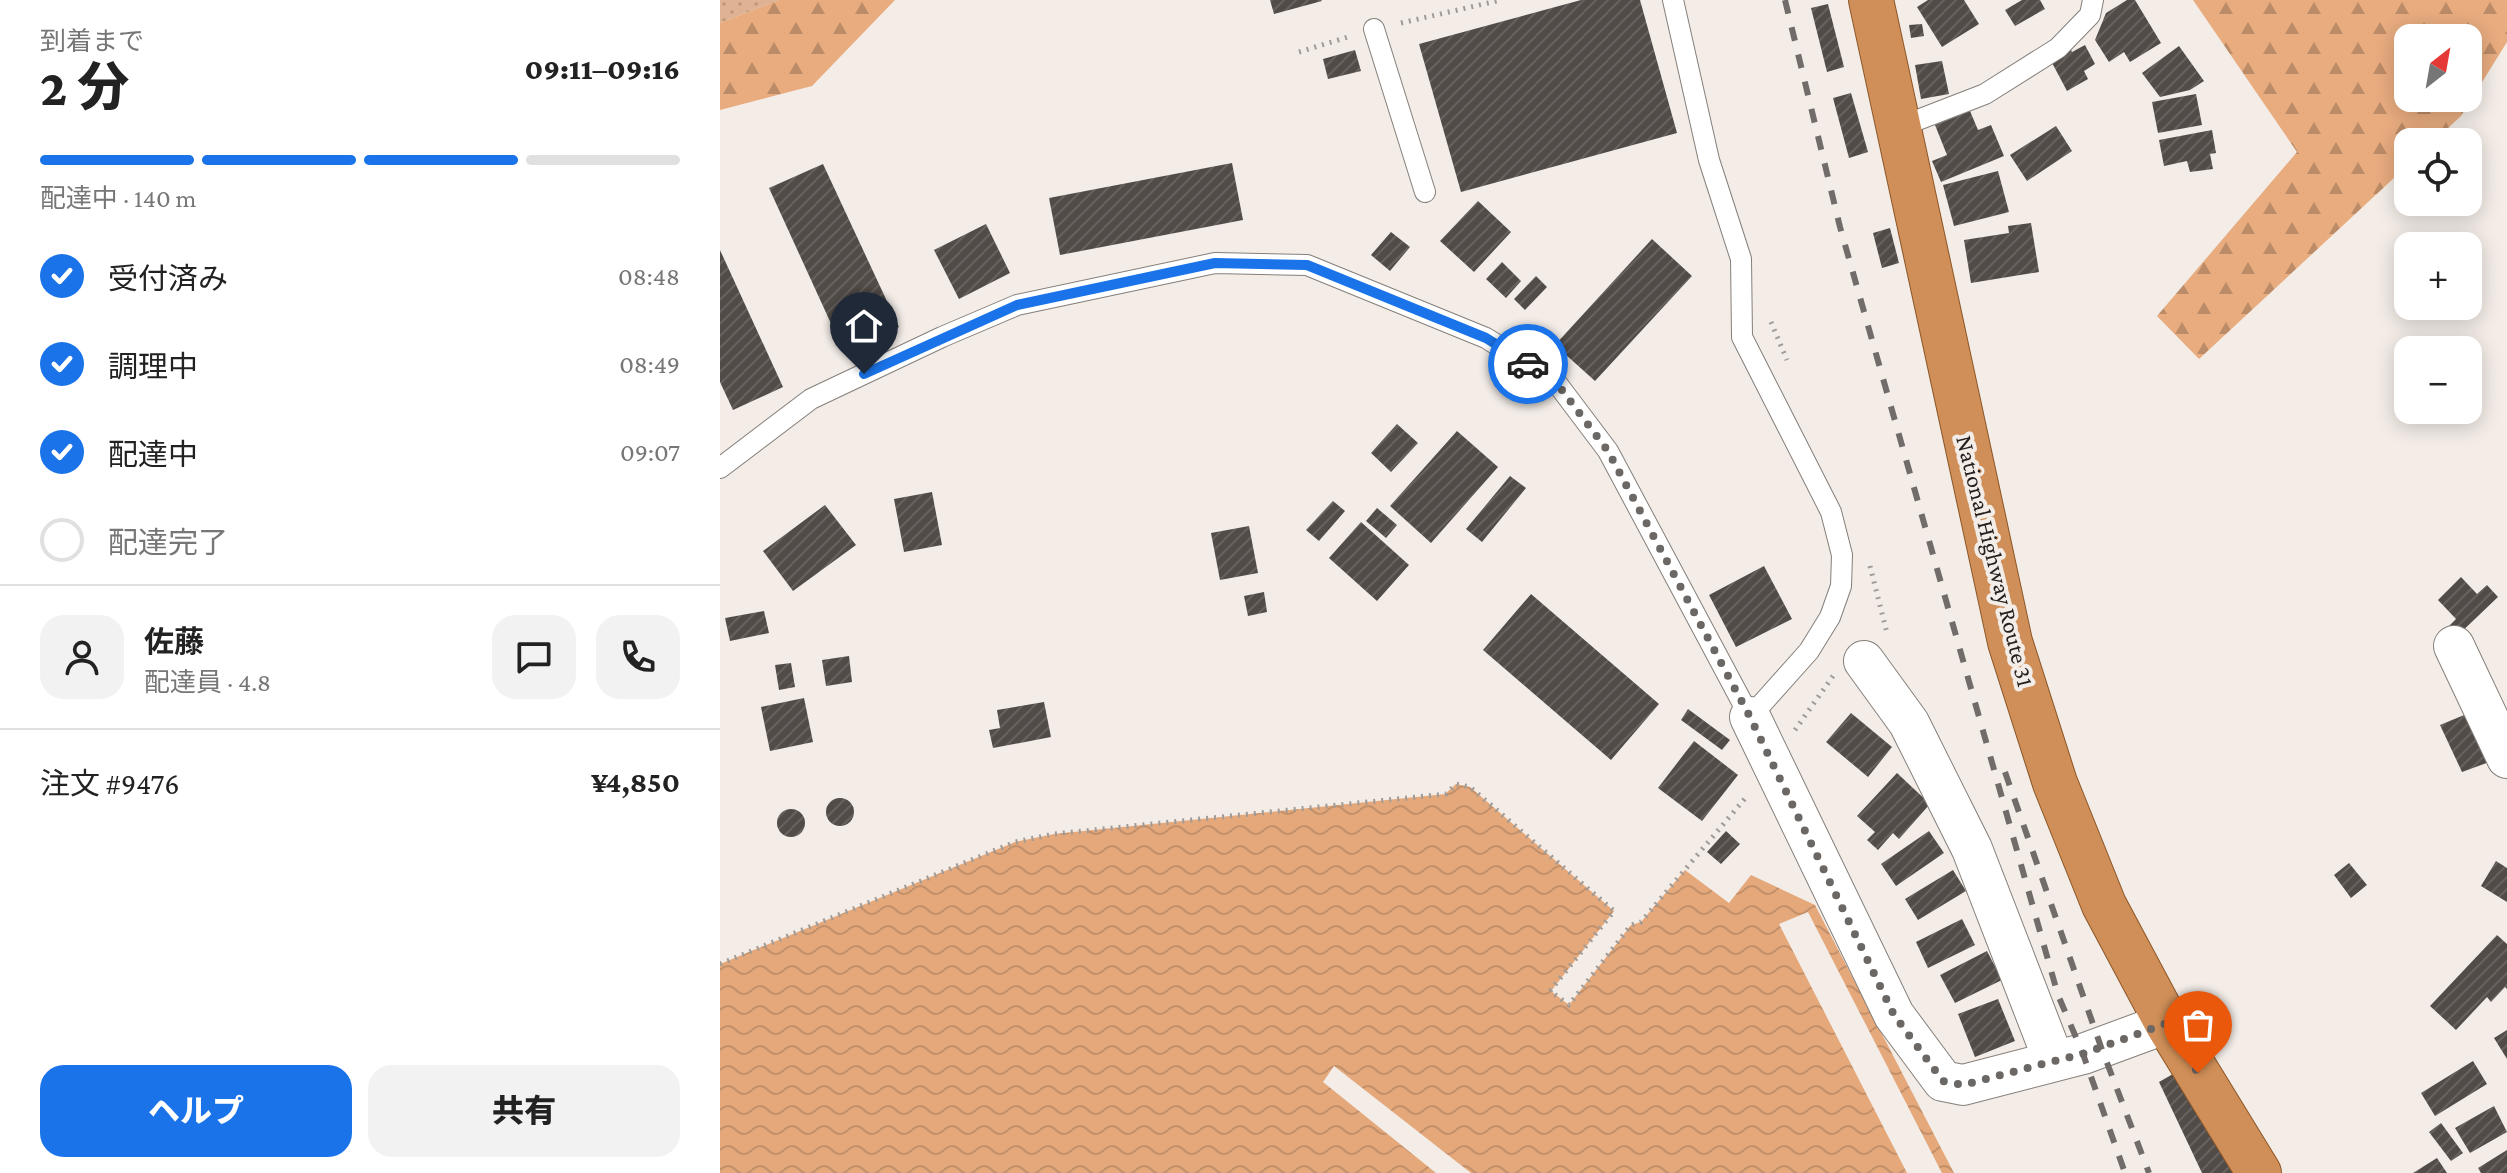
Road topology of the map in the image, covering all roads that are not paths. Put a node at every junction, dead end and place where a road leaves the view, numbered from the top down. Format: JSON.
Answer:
{"nodes":[{"id":1,"x":1673,"y":0,"type":"edge"},
{"id":2,"x":1871,"y":0,"type":"edge"},
{"id":3,"x":2093,"y":0,"type":"edge"},
{"id":4,"x":1374,"y":29,"type":"dead end"},
{"id":5,"x":1897,"y":128,"type":"junction"},
{"id":6,"x":1425,"y":192,"type":"dead end"},
{"id":7,"x":720,"y":468,"type":"edge"},
{"id":8,"x":2454,"y":646,"type":"dead end"},
{"id":9,"x":1859,"y":656,"type":"road end"},
{"id":10,"x":1750,"y":717,"type":"junction"},
{"id":11,"x":2507,"y":758,"type":"edge"},
{"id":12,"x":2167,"y":1023,"type":"junction"},
{"id":13,"x":2054,"y":1061,"type":"junction"},
{"id":14,"x":2259,"y":1173,"type":"edge"}],
"edges":[{"from":1,"to":10,"type":"lane"},
{"from":2,"to":5,"type":"highway","name":"National Highway Route 31"},
{"from":3,"to":5,"type":"lane"},
{"from":4,"to":6,"type":"lane"},
{"from":5,"to":12,"type":"highway","name":"National Highway Route 31"},
{"from":7,"to":10,"type":"lane"},
{"from":8,"to":11,"type":"street"},
{"from":9,"to":13,"type":"street"},
{"from":10,"to":13,"type":"street"},
{"from":12,"to":13,"type":"street"},
{"from":12,"to":14,"type":"highway","name":"National Highway Route 31"}]}
